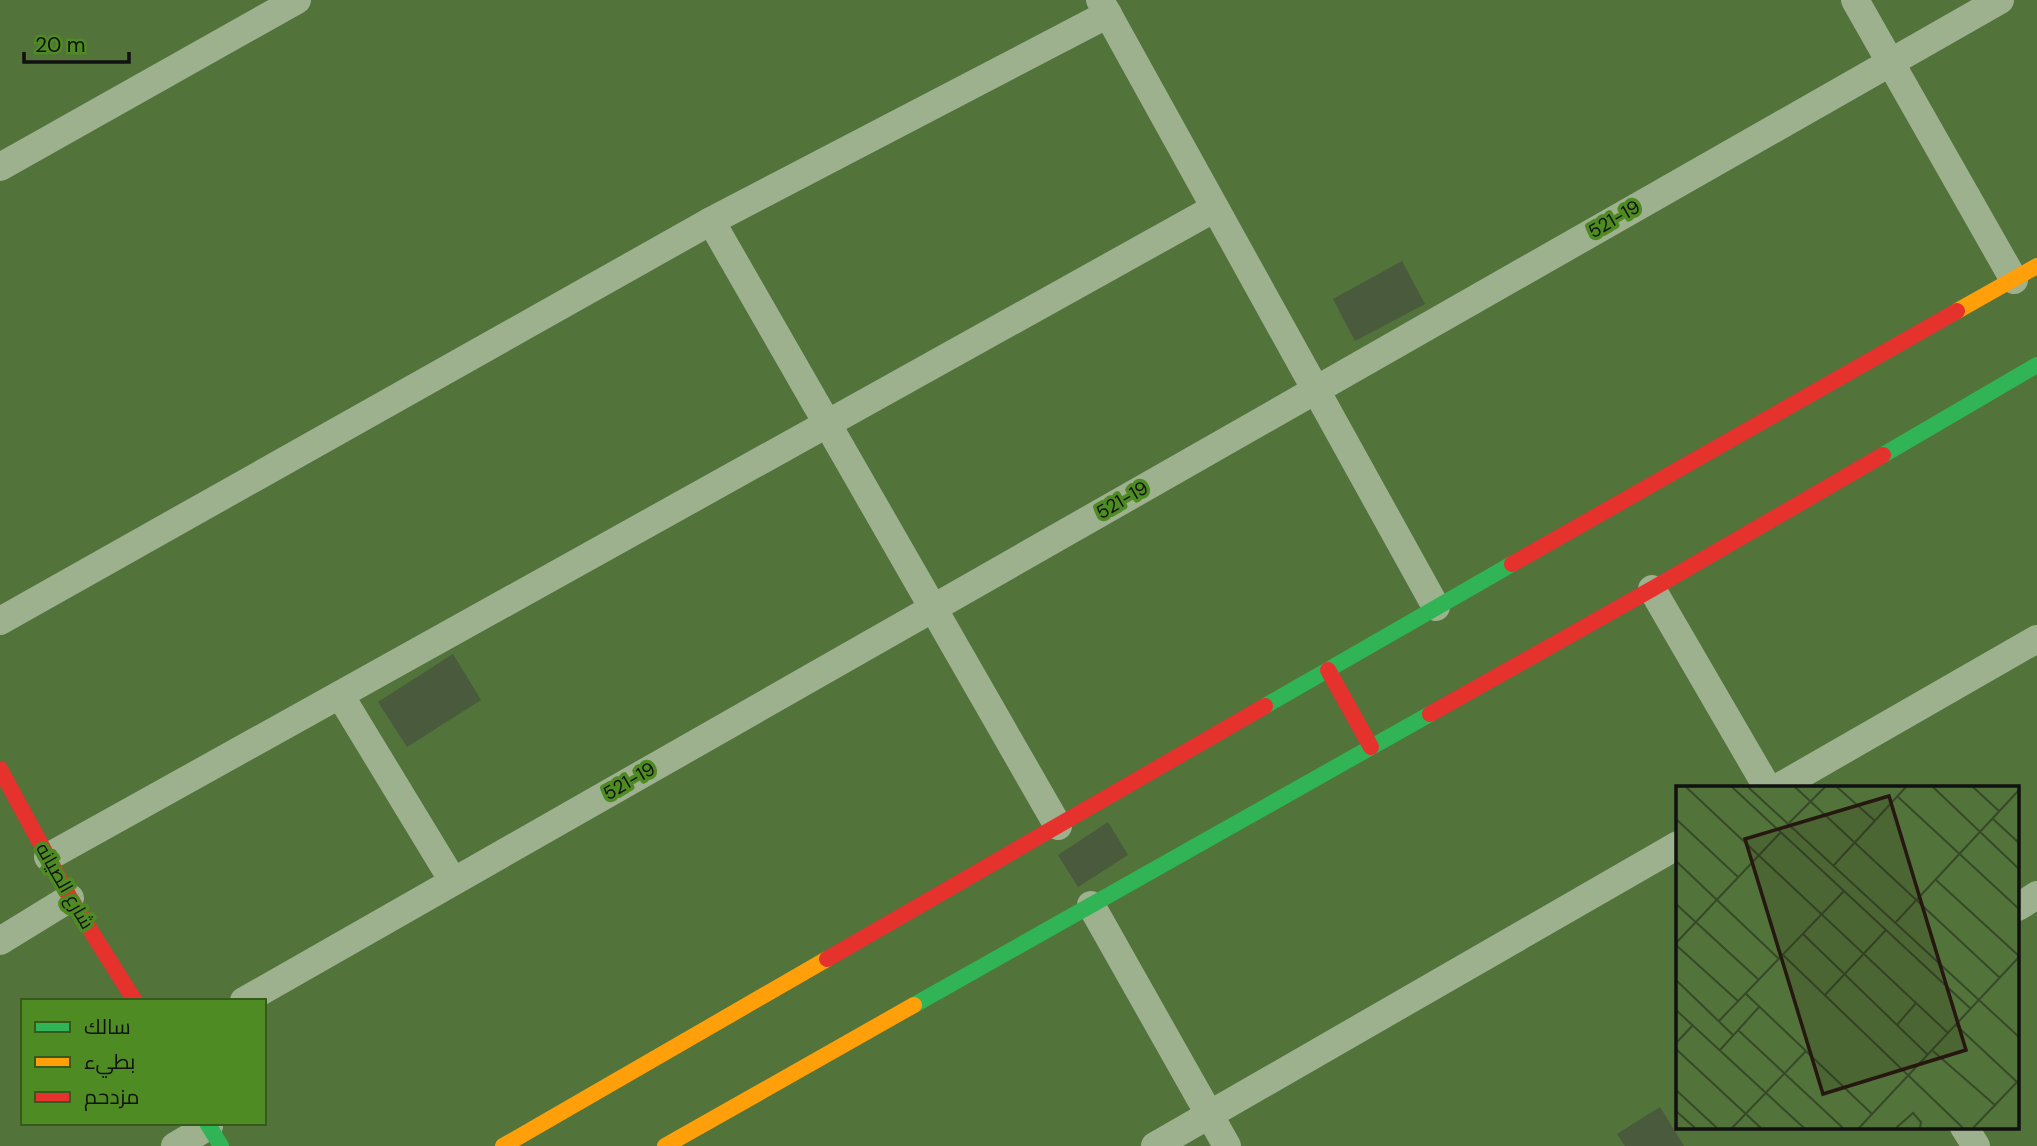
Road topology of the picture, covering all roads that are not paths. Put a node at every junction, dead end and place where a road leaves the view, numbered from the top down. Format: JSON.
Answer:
{"nodes":[{"id":1,"x":297,"y":0,"type":"edge"},
{"id":2,"x":1855,"y":0,"type":"edge"},
{"id":3,"x":2000,"y":0,"type":"edge"},
{"id":4,"x":1104,"y":7,"type":"edge"},
{"id":5,"x":1890,"y":62,"type":"junction"},
{"id":6,"x":0,"y":167,"type":"edge"},
{"id":7,"x":1215,"y":208,"type":"junction"},
{"id":8,"x":711,"y":221,"type":"junction"},
{"id":9,"x":2025,"y":273,"type":"edge"},
{"id":10,"x":2037,"y":365,"type":"edge"},
{"id":11,"x":1316,"y":390,"type":"junction"},
{"id":12,"x":827,"y":424,"type":"junction"},
{"id":13,"x":1652,"y":589,"type":"junction"},
{"id":14,"x":1436,"y":607,"type":"junction"},
{"id":15,"x":933,"y":608,"type":"junction"},
{"id":16,"x":0,"y":621,"type":"edge"},
{"id":17,"x":2037,"y":639,"type":"edge"},
{"id":18,"x":1328,"y":670,"type":"junction"},
{"id":19,"x":340,"y":695,"type":"junction"},
{"id":20,"x":1371,"y":747,"type":"junction"},
{"id":21,"x":0,"y":769,"type":"edge"},
{"id":22,"x":1766,"y":786,"type":"edge"},
{"id":23,"x":1781,"y":786,"type":"edge"},
{"id":24,"x":1058,"y":826,"type":"junction"},
{"id":25,"x":1676,"y":846,"type":"edge"},
{"id":26,"x":48,"y":857,"type":"junction"},
{"id":27,"x":453,"y":881,"type":"junction"},
{"id":28,"x":2037,"y":895,"type":"edge"},
{"id":29,"x":70,"y":898,"type":"junction"},
{"id":30,"x":1091,"y":905,"type":"junction"},
{"id":31,"x":2020,"y":905,"type":"edge"},
{"id":32,"x":0,"y":941,"type":"edge"},
{"id":33,"x":134,"y":999,"type":"edge"},
{"id":34,"x":247,"y":999,"type":"edge"},
{"id":35,"x":1209,"y":1115,"type":"junction"},
{"id":36,"x":1965,"y":1128,"type":"edge"},
{"id":37,"x":212,"y":1132,"type":"edge"},
{"id":38,"x":174,"y":1146,"type":"edge"},
{"id":39,"x":503,"y":1146,"type":"edge"},
{"id":40,"x":665,"y":1146,"type":"edge"},
{"id":41,"x":1154,"y":1146,"type":"edge"},
{"id":42,"x":1227,"y":1146,"type":"edge"},
{"id":43,"x":1976,"y":1146,"type":"edge"}],
"edges":[{"from":1,"to":6,"type":"street"},
{"from":2,"to":5,"type":"street"},
{"from":3,"to":5,"type":"street","name":"521-19"},
{"from":4,"to":7,"type":"street"},
{"from":4,"to":8,"type":"street"},
{"from":5,"to":9,"type":"street"},
{"from":5,"to":11,"type":"street","name":"521-19"},
{"from":7,"to":11,"type":"street"},
{"from":7,"to":12,"type":"street"},
{"from":8,"to":12,"type":"street"},
{"from":8,"to":16,"type":"street"},
{"from":9,"to":14,"type":"street"},
{"from":10,"to":13,"type":"street"},
{"from":11,"to":14,"type":"street"},
{"from":11,"to":15,"type":"street","name":"521-19"},
{"from":12,"to":15,"type":"street"},
{"from":12,"to":19,"type":"street"},
{"from":13,"to":20,"type":"street"},
{"from":13,"to":22,"type":"street"},
{"from":14,"to":18,"type":"street"},
{"from":15,"to":24,"type":"street"},
{"from":15,"to":27,"type":"street","name":"521-19"},
{"from":17,"to":23,"type":"street"},
{"from":18,"to":20,"type":"street"},
{"from":18,"to":24,"type":"street"},
{"from":19,"to":26,"type":"street"},
{"from":19,"to":27,"type":"street"},
{"from":20,"to":30,"type":"street"},
{"from":21,"to":26,"type":"street","name":"شارع الصيانه"},
{"from":24,"to":39,"type":"street"},
{"from":25,"to":35,"type":"street"},
{"from":26,"to":29,"type":"street","name":"شارع الصيانه"},
{"from":27,"to":34,"type":"street","name":"521-19"},
{"from":28,"to":31,"type":"street"},
{"from":29,"to":32,"type":"street"},
{"from":29,"to":33,"type":"street","name":"شارع الصيانه"},
{"from":30,"to":35,"type":"street"},
{"from":30,"to":40,"type":"street"},
{"from":35,"to":41,"type":"street"},
{"from":35,"to":42,"type":"street"},
{"from":36,"to":43,"type":"street"},
{"from":37,"to":38,"type":"street"}]}
